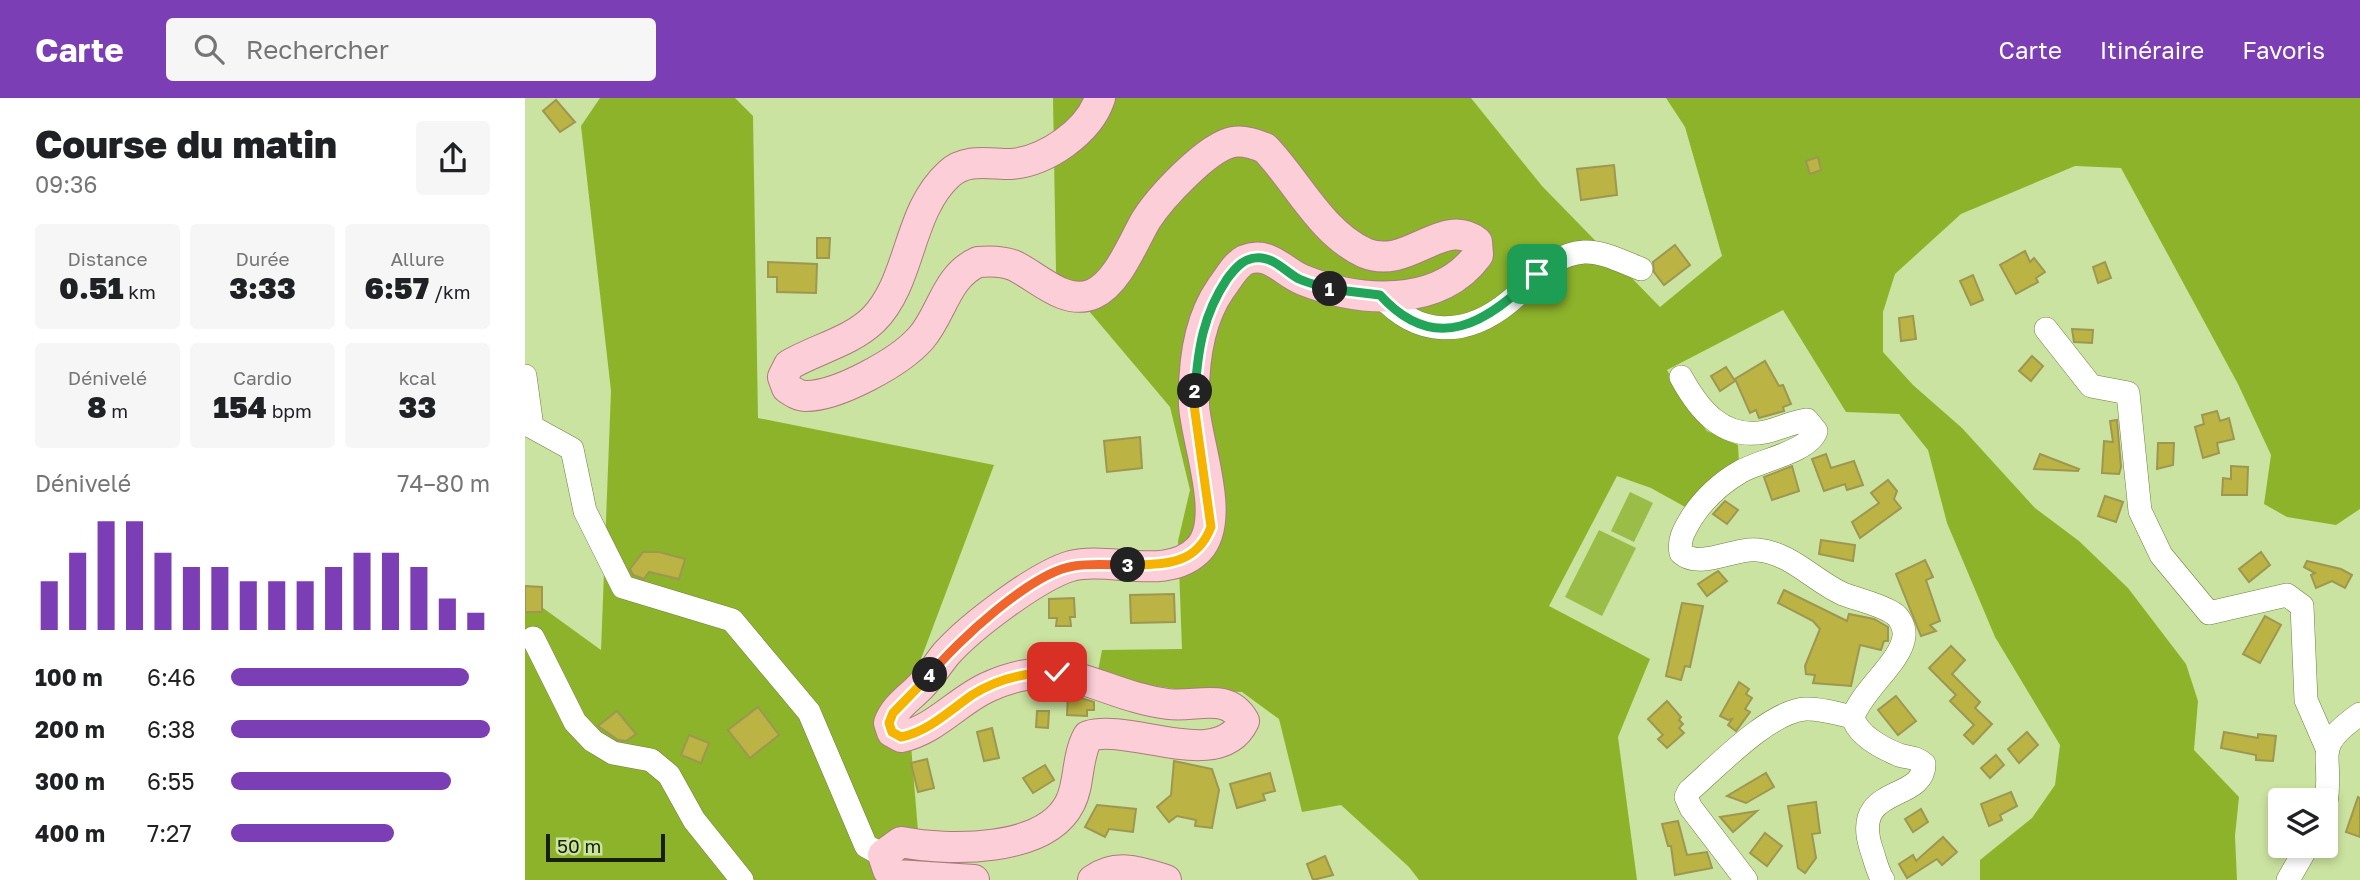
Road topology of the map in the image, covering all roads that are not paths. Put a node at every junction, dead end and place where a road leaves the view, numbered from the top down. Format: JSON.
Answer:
{"nodes":[{"id":1,"x":1100,"y":98,"type":"edge"},
{"id":2,"x":1641,"y":269,"type":"dead end"},
{"id":3,"x":1380,"y":295,"type":"junction"},
{"id":4,"x":2046,"y":330,"type":"dead end"},
{"id":5,"x":525,"y":376,"type":"edge"},
{"id":6,"x":1681,"y":377,"type":"dead end"},
{"id":7,"x":533,"y":638,"type":"dead end"},
{"id":8,"x":2360,"y":714,"type":"edge"},
{"id":9,"x":1853,"y":717,"type":"junction"},
{"id":10,"x":2326,"y":746,"type":"junction"},
{"id":11,"x":2326,"y":788,"type":"edge"},
{"id":12,"x":883,"y":855,"type":"junction"},
{"id":13,"x":2301,"y":858,"type":"edge"},
{"id":14,"x":742,"y":880,"type":"edge"},
{"id":15,"x":974,"y":880,"type":"edge"},
{"id":16,"x":1093,"y":880,"type":"edge"},
{"id":17,"x":1166,"y":880,"type":"edge"},
{"id":18,"x":1746,"y":880,"type":"edge"},
{"id":19,"x":1883,"y":880,"type":"edge"},
{"id":20,"x":2288,"y":880,"type":"edge"}],
"edges":[{"from":1,"to":3,"type":"main road"},
{"from":2,"to":3,"type":"street"},
{"from":3,"to":12,"type":"main road"},
{"from":4,"to":10,"type":"street"},
{"from":5,"to":12,"type":"street"},
{"from":6,"to":9,"type":"street"},
{"from":7,"to":14,"type":"street"},
{"from":8,"to":10,"type":"street"},
{"from":9,"to":18,"type":"street"},
{"from":9,"to":19,"type":"street"},
{"from":10,"to":11,"type":"street"},
{"from":12,"to":15,"type":"main road"},
{"from":13,"to":20,"type":"street"},
{"from":16,"to":17,"type":"main road"}]}
